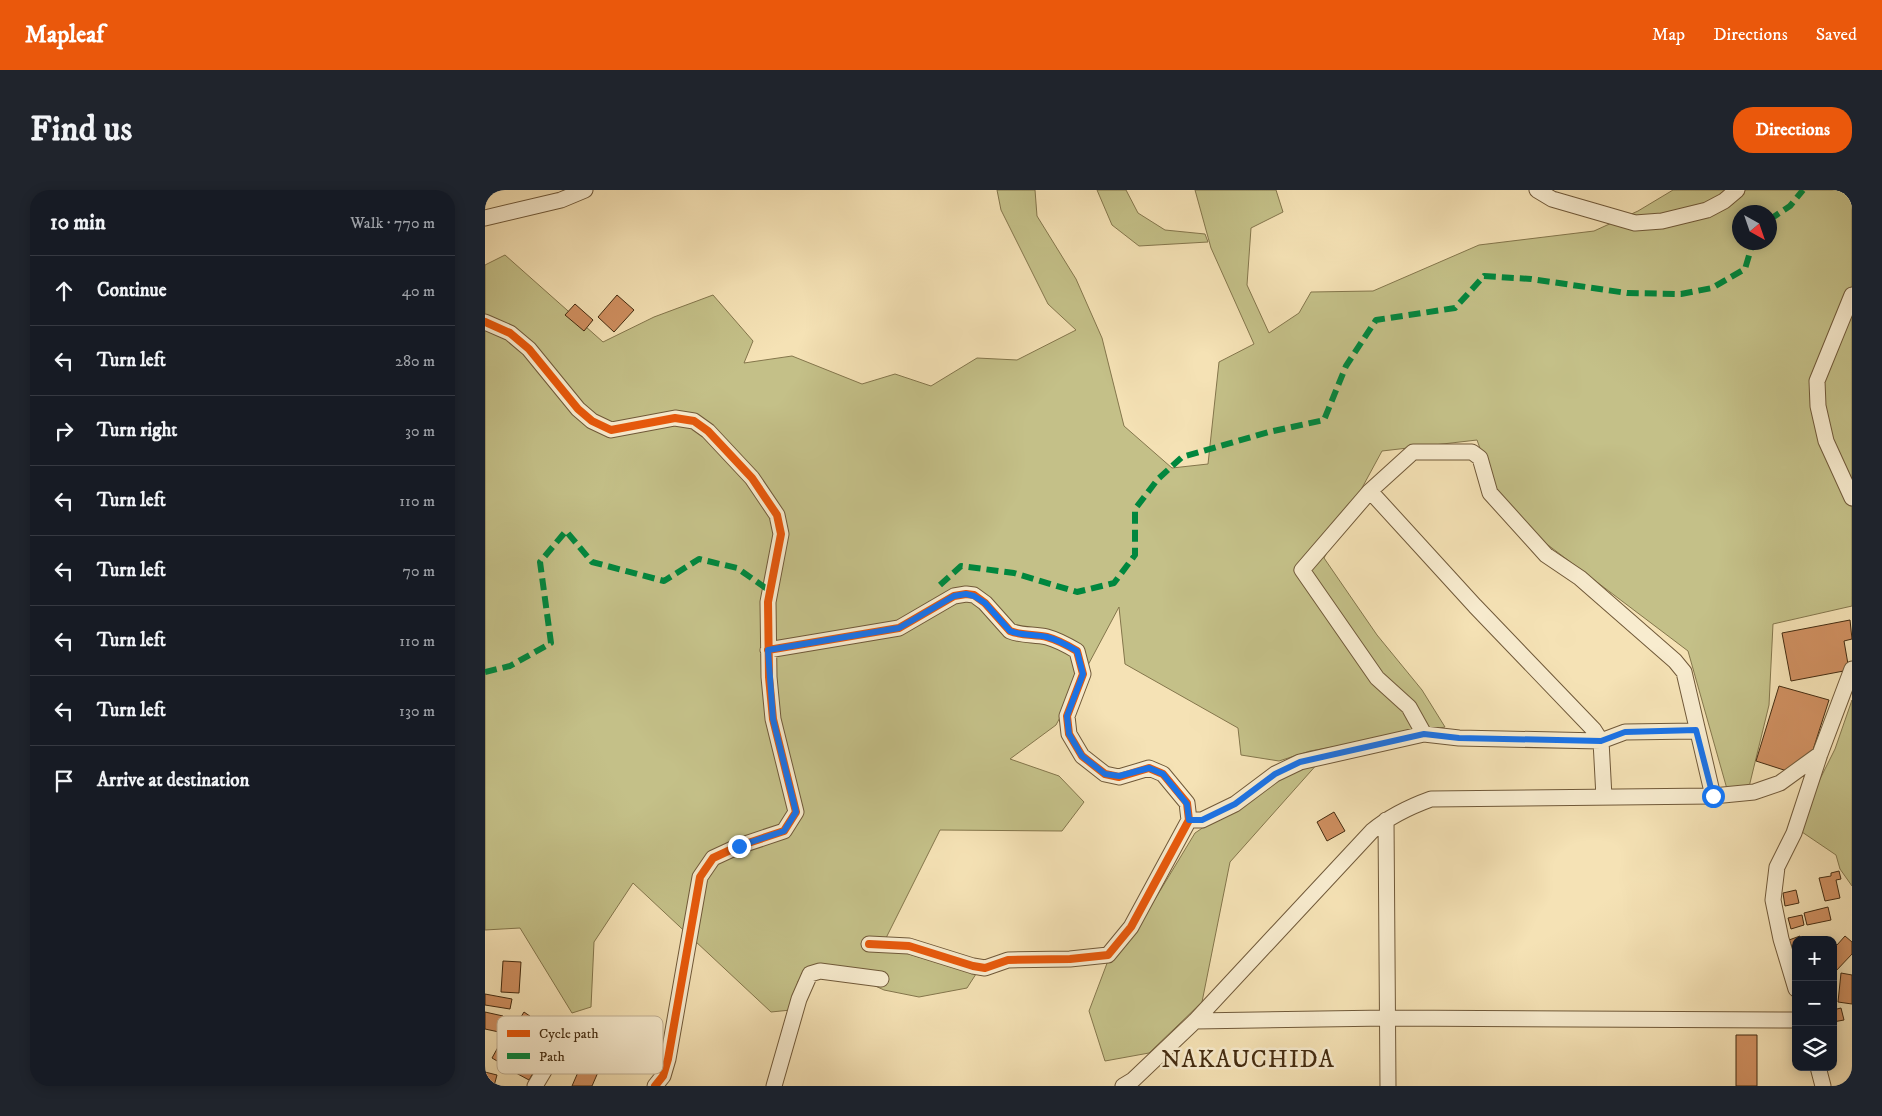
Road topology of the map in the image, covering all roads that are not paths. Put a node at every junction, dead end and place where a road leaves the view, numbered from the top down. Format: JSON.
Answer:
{"nodes":[{"id":1,"x":585,"y":190,"type":"edge"},
{"id":2,"x":1537,"y":190,"type":"edge"},
{"id":3,"x":1737,"y":190,"type":"edge"},
{"id":4,"x":485,"y":218,"type":"edge"},
{"id":5,"x":1852,"y":295,"type":"edge"},
{"id":6,"x":485,"y":322,"type":"edge"},
{"id":7,"x":1369,"y":491,"type":"junction"},
{"id":8,"x":1852,"y":498,"type":"edge"},
{"id":9,"x":768,"y":650,"type":"junction"},
{"id":10,"x":1852,"y":669,"type":"edge"},
{"id":11,"x":1696,"y":730,"type":"junction"},
{"id":12,"x":1424,"y":734,"type":"junction"},
{"id":13,"x":1601,"y":741,"type":"junction"},
{"id":14,"x":1820,"y":754,"type":"junction"},
{"id":15,"x":1713,"y":796,"type":"junction"},
{"id":16,"x":1603,"y":797,"type":"junction"},
{"id":17,"x":1189,"y":820,"type":"junction"},
{"id":18,"x":1386,"y":820,"type":"junction"},
{"id":19,"x":869,"y":944,"type":"dead end"},
{"id":20,"x":881,"y":979,"type":"dead end"},
{"id":21,"x":1794,"y":981,"type":"edge"},
{"id":22,"x":1387,"y":1018,"type":"junction"},
{"id":23,"x":1792,"y":1020,"type":"edge"},
{"id":24,"x":1195,"y":1021,"type":"junction"},
{"id":25,"x":1819,"y":1071,"type":"edge"},
{"id":26,"x":542,"y":1074,"type":"edge"},
{"id":27,"x":535,"y":1086,"type":"edge"},
{"id":28,"x":655,"y":1086,"type":"edge"},
{"id":29,"x":773,"y":1086,"type":"edge"},
{"id":30,"x":1123,"y":1086,"type":"edge"},
{"id":31,"x":1388,"y":1086,"type":"edge"},
{"id":32,"x":1823,"y":1086,"type":"edge"}],
"edges":[{"from":1,"to":4,"type":"street"},
{"from":2,"to":3,"type":"street"},
{"from":5,"to":8,"type":"street"},
{"from":6,"to":9,"type":"street"},
{"from":7,"to":11,"type":"street"},
{"from":7,"to":12,"type":"street"},
{"from":7,"to":13,"type":"street"},
{"from":9,"to":17,"type":"street"},
{"from":9,"to":28,"type":"street"},
{"from":10,"to":14,"type":"street"},
{"from":11,"to":13,"type":"street"},
{"from":11,"to":15,"type":"street"},
{"from":12,"to":13,"type":"street"},
{"from":12,"to":17,"type":"street"},
{"from":13,"to":16,"type":"street"},
{"from":14,"to":15,"type":"street"},
{"from":14,"to":21,"type":"street"},
{"from":15,"to":16,"type":"street"},
{"from":16,"to":18,"type":"street"},
{"from":17,"to":19,"type":"street"},
{"from":18,"to":22,"type":"street"},
{"from":18,"to":24,"type":"street"},
{"from":20,"to":29,"type":"street"},
{"from":22,"to":23,"type":"street"},
{"from":22,"to":24,"type":"street"},
{"from":22,"to":31,"type":"street"},
{"from":24,"to":30,"type":"street"},
{"from":25,"to":32,"type":"street"},
{"from":26,"to":27,"type":"street"}]}
